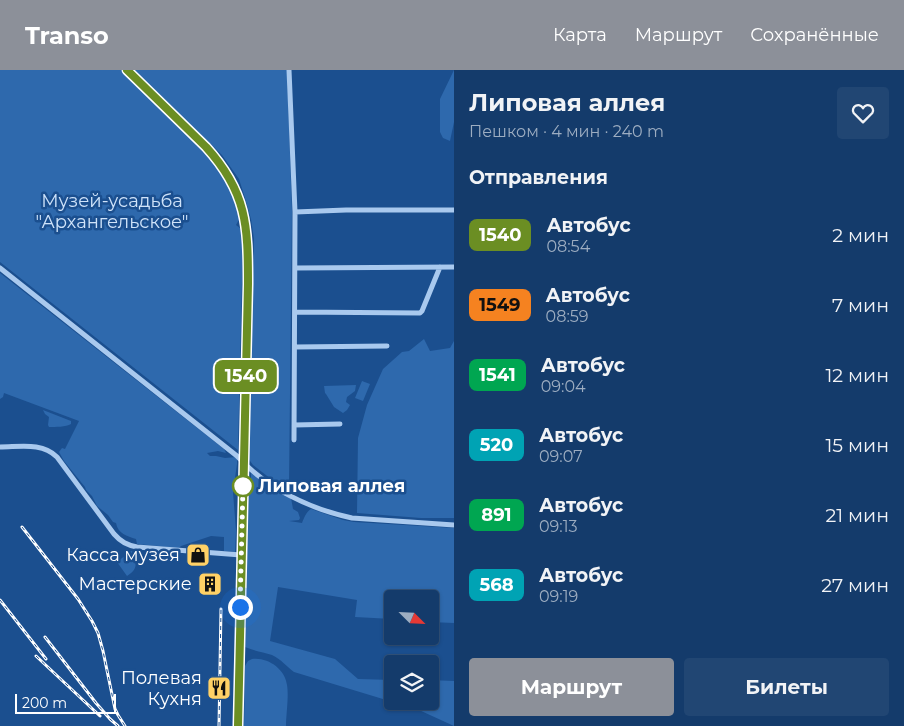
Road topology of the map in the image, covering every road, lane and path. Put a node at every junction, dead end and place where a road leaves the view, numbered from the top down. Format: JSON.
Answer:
{"nodes":[{"id":1,"x":127,"y":70,"type":"edge"},
{"id":2,"x":290,"y":70,"type":"edge"},
{"id":3,"x":454,"y":210,"type":"edge"},
{"id":4,"x":295,"y":212,"type":"junction"},
{"id":5,"x":440,"y":267,"type":"junction"},
{"id":6,"x":454,"y":267,"type":"edge"},
{"id":7,"x":0,"y":268,"type":"edge"},
{"id":8,"x":295,"y":268,"type":"junction"},
{"id":9,"x":295,"y":312,"type":"junction"},
{"id":10,"x":387,"y":346,"type":"dead end"},
{"id":11,"x":295,"y":347,"type":"junction"},
{"id":12,"x":340,"y":424,"type":"dead end"},
{"id":13,"x":294,"y":425,"type":"junction"},
{"id":14,"x":294,"y":440,"type":"dead end"},
{"id":15,"x":0,"y":447,"type":"edge"},
{"id":16,"x":244,"y":463,"type":"junction"},
{"id":17,"x":454,"y":525,"type":"edge"},
{"id":18,"x":241,"y":555,"type":"junction"},
{"id":19,"x":238,"y":726,"type":"edge"}],
"edges":[{"from":1,"to":16,"type":"main road"},
{"from":2,"to":4,"type":"street"},
{"from":3,"to":4,"type":"street"},
{"from":4,"to":8,"type":"street"},
{"from":5,"to":6,"type":"street"},
{"from":5,"to":8,"type":"street"},
{"from":5,"to":9,"type":"street"},
{"from":7,"to":16,"type":"street"},
{"from":8,"to":9,"type":"street"},
{"from":9,"to":11,"type":"street"},
{"from":10,"to":11,"type":"street"},
{"from":11,"to":13,"type":"street"},
{"from":12,"to":13,"type":"street"},
{"from":13,"to":14,"type":"street"},
{"from":15,"to":18,"type":"street"},
{"from":16,"to":17,"type":"street"},
{"from":16,"to":18,"type":"main road"},
{"from":18,"to":19,"type":"main road"}]}
